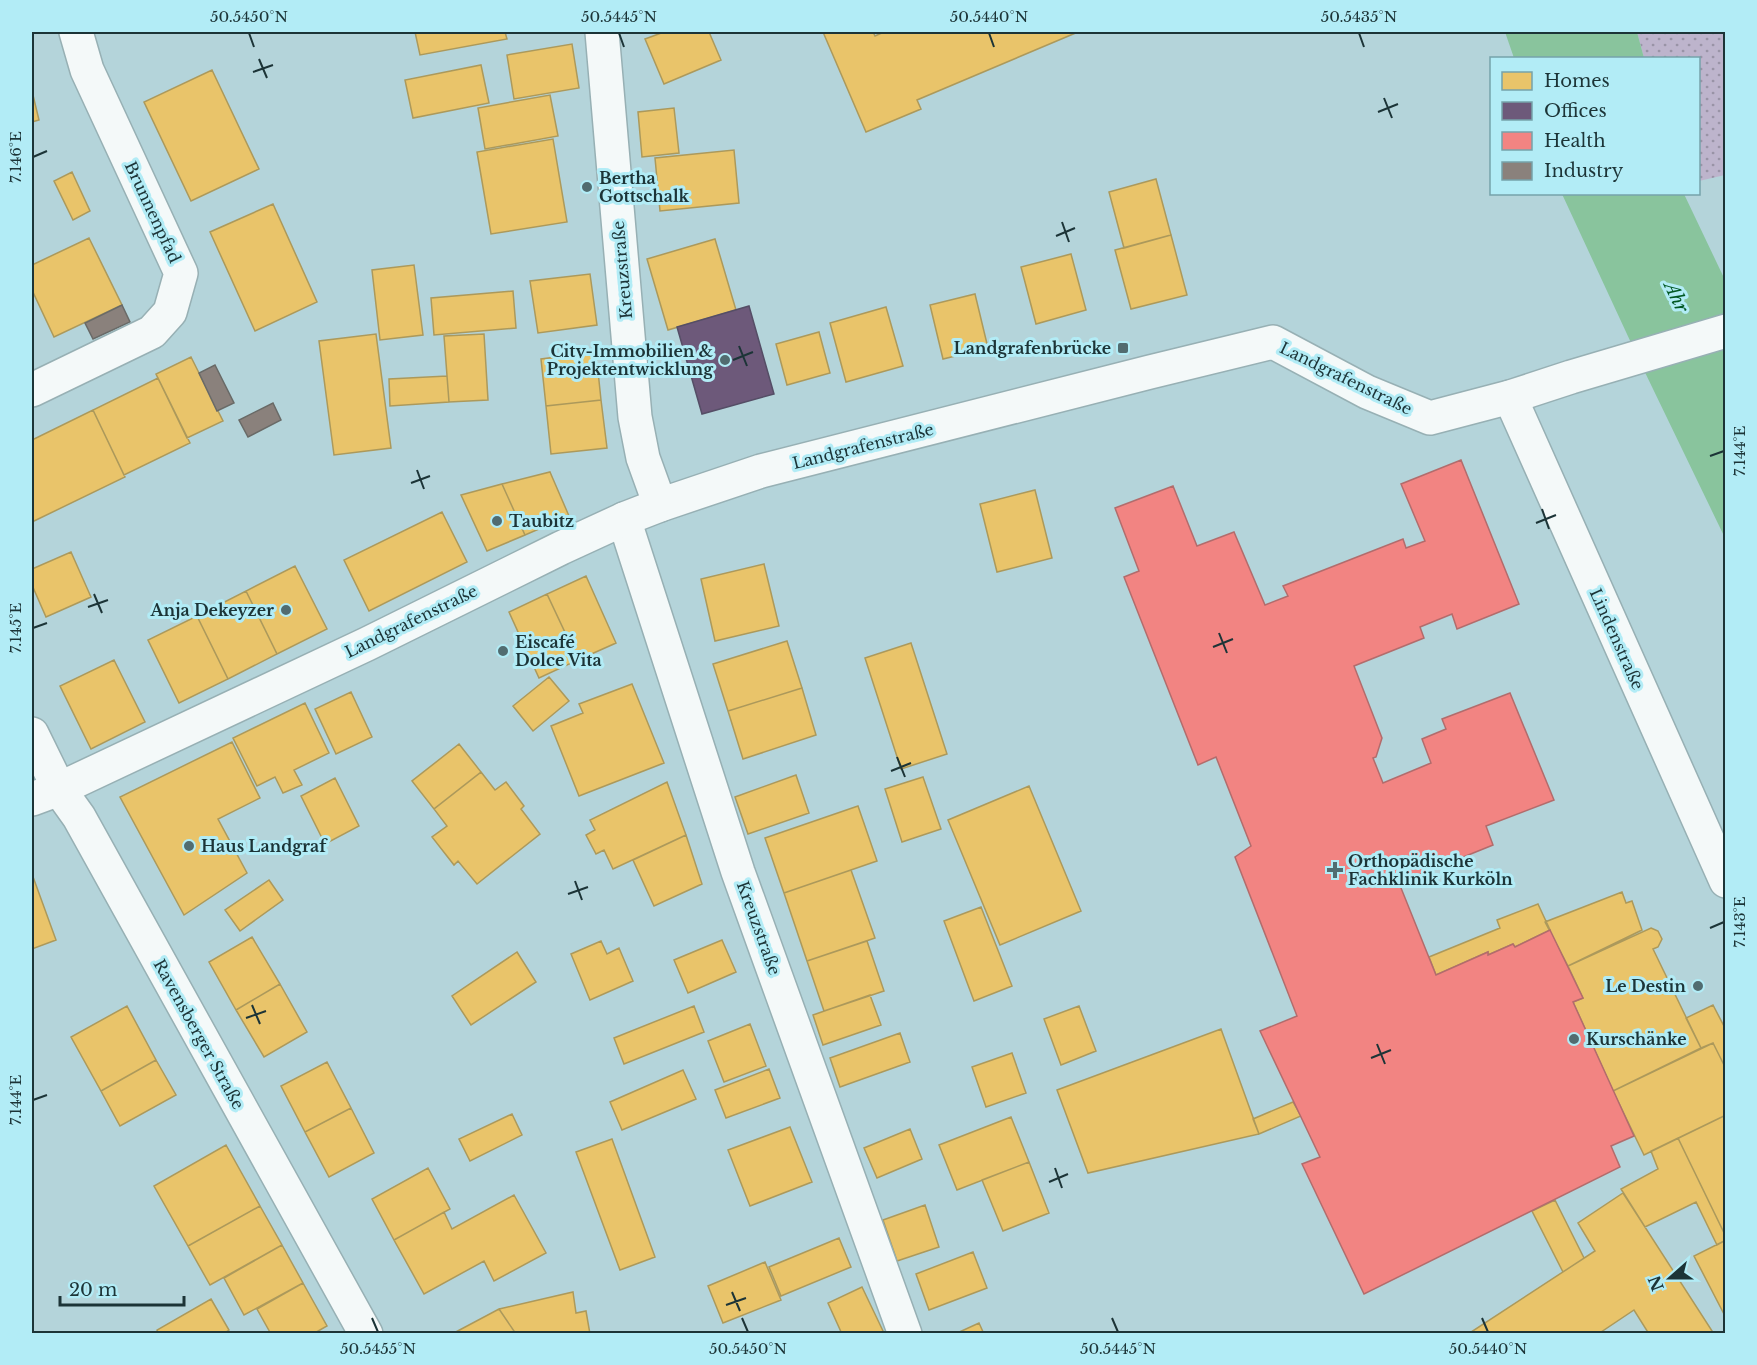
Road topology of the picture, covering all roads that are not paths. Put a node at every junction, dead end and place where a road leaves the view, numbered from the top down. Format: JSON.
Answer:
{"nodes":[{"id":1,"x":76,"y":32,"type":"edge"},
{"id":2,"x":602,"y":32,"type":"edge"},
{"id":3,"x":1725,"y":332,"type":"edge"},
{"id":4,"x":32,"y":390,"type":"edge"},
{"id":5,"x":1510,"y":397,"type":"junction"},
{"id":6,"x":660,"y":505,"type":"junction"},
{"id":7,"x":624,"y":519,"type":"junction"},
{"id":8,"x":32,"y":735,"type":"edge"},
{"id":9,"x":45,"y":794,"type":"edge"},
{"id":10,"x":1725,"y":881,"type":"edge"},
{"id":11,"x":366,"y":1334,"type":"edge"},
{"id":12,"x":905,"y":1334,"type":"edge"}],
"edges":[{"from":1,"to":4,"type":"street","name":"Brunnenpfad"},
{"from":2,"to":6,"type":"street","name":"Kreuzstraße"},
{"from":3,"to":5,"type":"street","name":"Landgrafenstraße"},
{"from":5,"to":6,"type":"street","name":"Landgrafenstraße"},
{"from":5,"to":10,"type":"street","name":"Lindenstraße"},
{"from":6,"to":7,"type":"street","name":"Landgrafenstraße"},
{"from":7,"to":9,"type":"street","name":"Landgrafenstraße"},
{"from":7,"to":12,"type":"street","name":"Kreuzstraße"},
{"from":8,"to":9,"type":"street","name":"Ravensberger Straße"},
{"from":9,"to":11,"type":"street","name":"Ravensberger Straße"}]}
